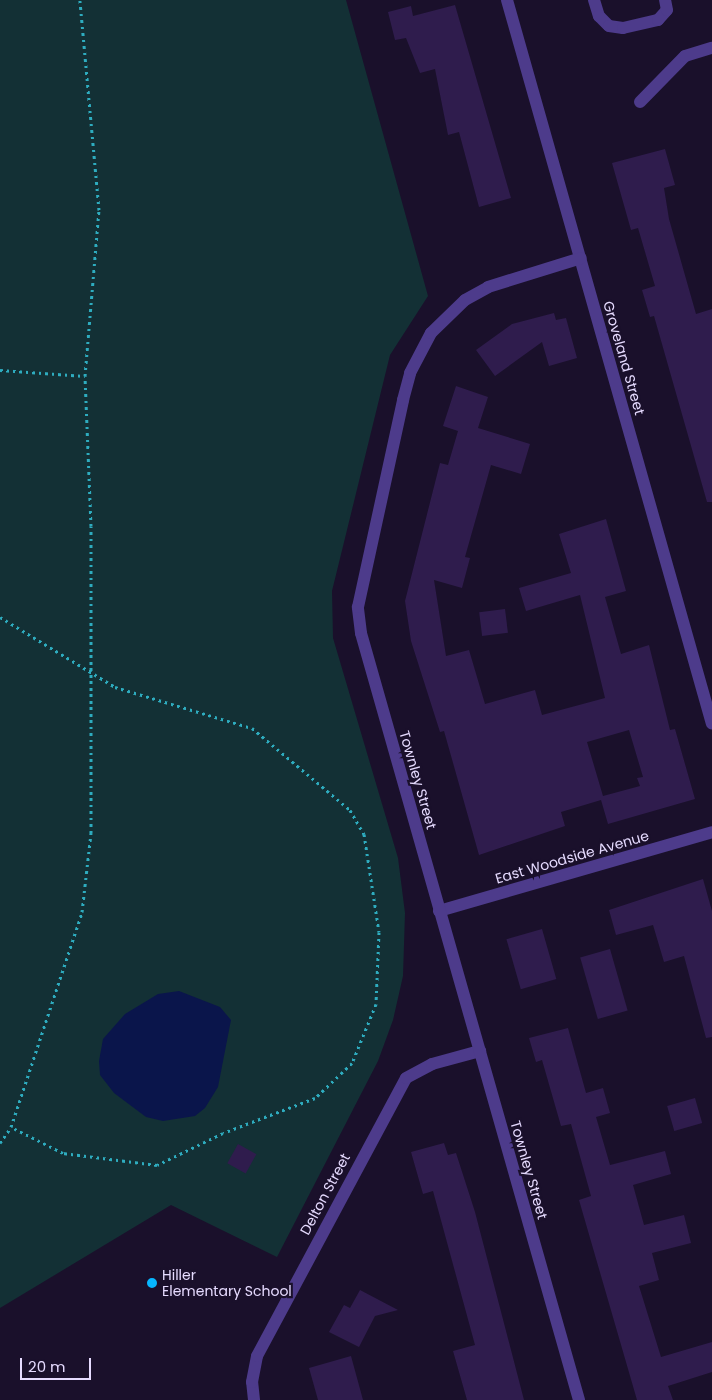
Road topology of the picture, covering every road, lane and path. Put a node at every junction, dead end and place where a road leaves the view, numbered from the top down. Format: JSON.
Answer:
{"nodes":[{"id":1,"x":80,"y":0,"type":"edge"},
{"id":2,"x":507,"y":0,"type":"edge"},
{"id":3,"x":594,"y":0,"type":"edge"},
{"id":4,"x":665,"y":0,"type":"edge"},
{"id":5,"x":712,"y":48,"type":"edge"},
{"id":6,"x":640,"y":102,"type":"dead end"},
{"id":7,"x":581,"y":258,"type":"junction"},
{"id":8,"x":0,"y":370,"type":"edge"},
{"id":9,"x":85,"y":376,"type":"junction"},
{"id":10,"x":0,"y":617,"type":"edge"},
{"id":11,"x":92,"y":673,"type":"junction"},
{"id":12,"x":712,"y":724,"type":"edge"},
{"id":13,"x":712,"y":832,"type":"edge"},
{"id":14,"x":439,"y":911,"type":"junction"},
{"id":15,"x":480,"y":1051,"type":"junction"},
{"id":16,"x":11,"y":1127,"type":"junction"},
{"id":17,"x":0,"y":1143,"type":"edge"},
{"id":18,"x":254,"y":1400,"type":"edge"},
{"id":19,"x":579,"y":1400,"type":"edge"}],
"edges":[{"from":1,"to":9,"type":"path"},
{"from":2,"to":7,"type":"street","name":"Groveland Street"},
{"from":3,"to":4,"type":"street"},
{"from":5,"to":6,"type":"street"},
{"from":7,"to":12,"type":"street","name":"Groveland Street"},
{"from":7,"to":14,"type":"street","name":"Townley Street"},
{"from":8,"to":9,"type":"path"},
{"from":9,"to":11,"type":"path"},
{"from":10,"to":11,"type":"path"},
{"from":11,"to":16,"type":"path"},
{"from":11,"to":16,"type":"path"},
{"from":13,"to":14,"type":"street","name":"East Woodside Avenue"},
{"from":14,"to":15,"type":"street","name":"Townley Street"},
{"from":15,"to":18,"type":"street","name":"Delton Street"},
{"from":15,"to":19,"type":"street","name":"Townley Street"},
{"from":16,"to":17,"type":"path"}]}
